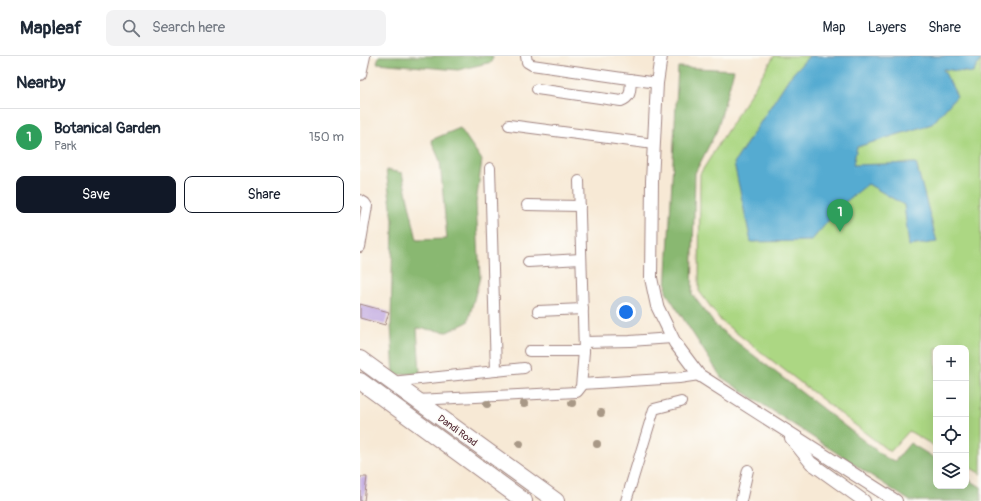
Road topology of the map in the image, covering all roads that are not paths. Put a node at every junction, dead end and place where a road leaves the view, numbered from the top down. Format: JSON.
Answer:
{"nodes":[{"id":1,"x":364,"y":56,"type":"edge"},
{"id":2,"x":526,"y":56,"type":"edge"},
{"id":3,"x":661,"y":56,"type":"edge"},
{"id":4,"x":360,"y":72,"type":"edge"},
{"id":5,"x":630,"y":79,"type":"junction"},
{"id":6,"x":657,"y":83,"type":"junction"},
{"id":7,"x":537,"y":89,"type":"dead end"},
{"id":8,"x":509,"y":125,"type":"dead end"},
{"id":9,"x":654,"y":144,"type":"junction"},
{"id":10,"x":490,"y":168,"type":"dead end"},
{"id":11,"x":579,"y":181,"type":"dead end"},
{"id":12,"x":360,"y":200,"type":"edge"},
{"id":13,"x":527,"y":205,"type":"dead end"},
{"id":14,"x":580,"y":206,"type":"junction"},
{"id":15,"x":360,"y":246,"type":"edge"},
{"id":16,"x":581,"y":259,"type":"junction"},
{"id":17,"x":528,"y":262,"type":"dead end"},
{"id":18,"x":582,"y":309,"type":"junction"},
{"id":19,"x":538,"y":311,"type":"dead end"},
{"id":20,"x":672,"y":338,"type":"junction"},
{"id":21,"x":584,"y":347,"type":"junction"},
{"id":22,"x":529,"y":351,"type":"dead end"},
{"id":23,"x":360,"y":359,"type":"edge"},
{"id":24,"x":524,"y":368,"type":"dead end"},
{"id":25,"x":496,"y":371,"type":"junction"},
{"id":26,"x":699,"y":375,"type":"junction"},
{"id":27,"x":360,"y":381,"type":"edge"},
{"id":28,"x":391,"y":382,"type":"junction"},
{"id":29,"x":582,"y":384,"type":"junction"},
{"id":30,"x":417,"y":400,"type":"junction"},
{"id":31,"x":681,"y":402,"type":"dead end"},
{"id":32,"x":782,"y":428,"type":"junction"},
{"id":33,"x":748,"y":470,"type":"dead end"},
{"id":34,"x":524,"y":501,"type":"edge"},
{"id":35,"x":556,"y":501,"type":"edge"},
{"id":36,"x":626,"y":501,"type":"edge"},
{"id":37,"x":741,"y":501,"type":"edge"},
{"id":38,"x":864,"y":501,"type":"edge"},
{"id":39,"x":896,"y":501,"type":"edge"}],
"edges":[{"from":1,"to":4,"type":"street"},
{"from":2,"to":5,"type":"street"},
{"from":3,"to":6,"type":"street"},
{"from":5,"to":6,"type":"street"},
{"from":5,"to":7,"type":"street"},
{"from":6,"to":9,"type":"street"},
{"from":8,"to":9,"type":"street"},
{"from":9,"to":20,"type":"street"},
{"from":10,"to":25,"type":"street"},
{"from":11,"to":14,"type":"street"},
{"from":12,"to":15,"type":"street"},
{"from":13,"to":14,"type":"street"},
{"from":14,"to":16,"type":"street"},
{"from":16,"to":17,"type":"street"},
{"from":16,"to":18,"type":"street"},
{"from":18,"to":19,"type":"street"},
{"from":18,"to":21,"type":"street"},
{"from":20,"to":21,"type":"street"},
{"from":20,"to":26,"type":"street"},
{"from":21,"to":22,"type":"street"},
{"from":21,"to":29,"type":"street"},
{"from":23,"to":28,"type":"main road","name":"Dandi Road"},
{"from":24,"to":25,"type":"street"},
{"from":25,"to":28,"type":"street"},
{"from":26,"to":29,"type":"street"},
{"from":26,"to":32,"type":"street"},
{"from":27,"to":34,"type":"main road","name":"Dandi Road"},
{"from":28,"to":30,"type":"main road","name":"Dandi Road"},
{"from":29,"to":30,"type":"street"},
{"from":30,"to":35,"type":"main road","name":"Dandi Road"},
{"from":31,"to":36,"type":"street"},
{"from":32,"to":38,"type":"street"},
{"from":32,"to":39,"type":"street"},
{"from":33,"to":37,"type":"street"}]}
